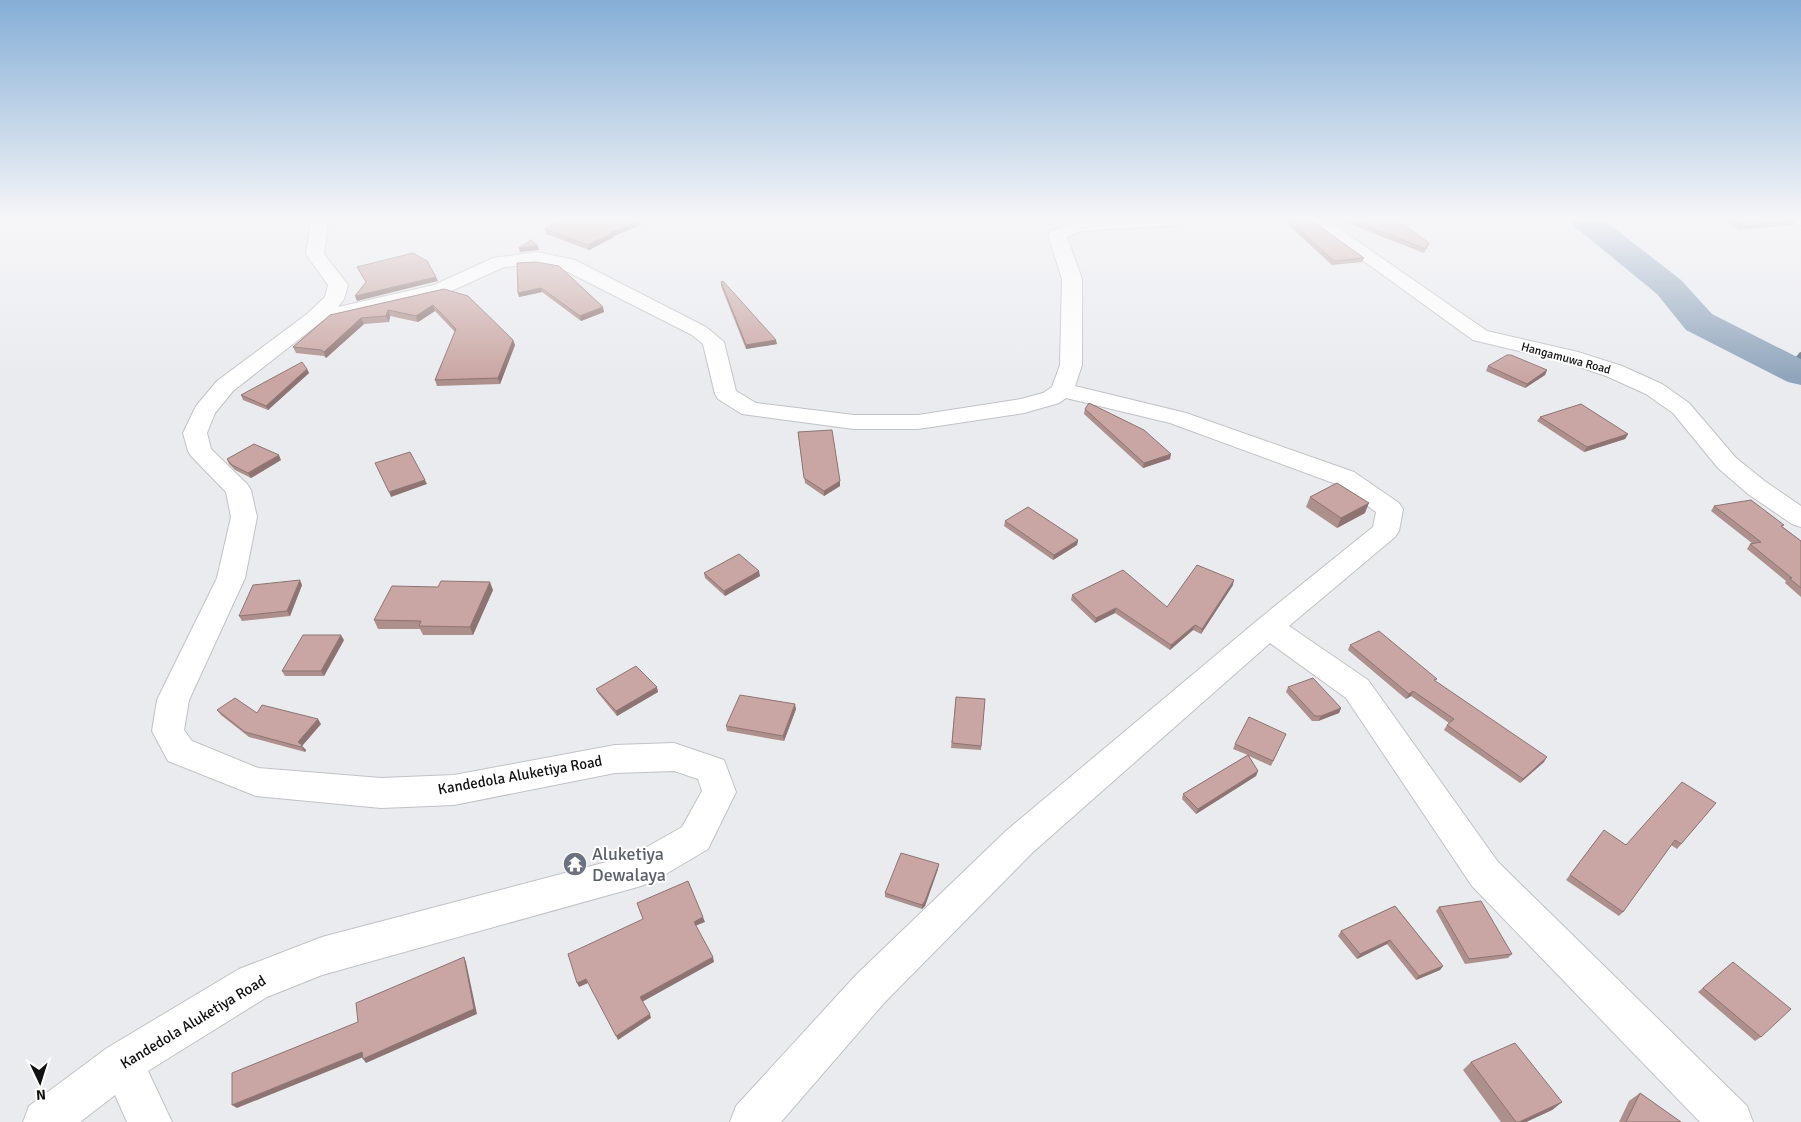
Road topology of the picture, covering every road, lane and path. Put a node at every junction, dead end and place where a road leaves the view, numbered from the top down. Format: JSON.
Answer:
{"nodes":[{"id":1,"x":329,"y":272,"type":"edge"},
{"id":2,"x":477,"y":272,"type":"edge"},
{"id":3,"x":584,"y":272,"type":"edge"},
{"id":4,"x":1070,"y":272,"type":"edge"},
{"id":5,"x":1390,"y":272,"type":"edge"},
{"id":6,"x":314,"y":318,"type":"junction"},
{"id":7,"x":1062,"y":390,"type":"junction"},
{"id":8,"x":1801,"y":518,"type":"edge"},
{"id":9,"x":1269,"y":627,"type":"junction"},
{"id":10,"x":122,"y":1063,"type":"junction"},
{"id":11,"x":45,"y":1122,"type":"edge"},
{"id":12,"x":150,"y":1122,"type":"edge"},
{"id":13,"x":752,"y":1122,"type":"edge"},
{"id":14,"x":1731,"y":1122,"type":"edge"}],
"edges":[{"from":1,"to":6,"type":"street","name":"Kandedola Aluketiya Road"},
{"from":2,"to":6,"type":"street"},
{"from":3,"to":7,"type":"street"},
{"from":4,"to":7,"type":"street"},
{"from":5,"to":8,"type":"street","name":"Hangamuwa Road"},
{"from":6,"to":10,"type":"street","name":"Kandedola Aluketiya Road"},
{"from":7,"to":9,"type":"street"},
{"from":9,"to":13,"type":"street"},
{"from":9,"to":14,"type":"street"},
{"from":10,"to":11,"type":"street","name":"Kandedola Aluketiya Road"},
{"from":10,"to":12,"type":"street"}]}
